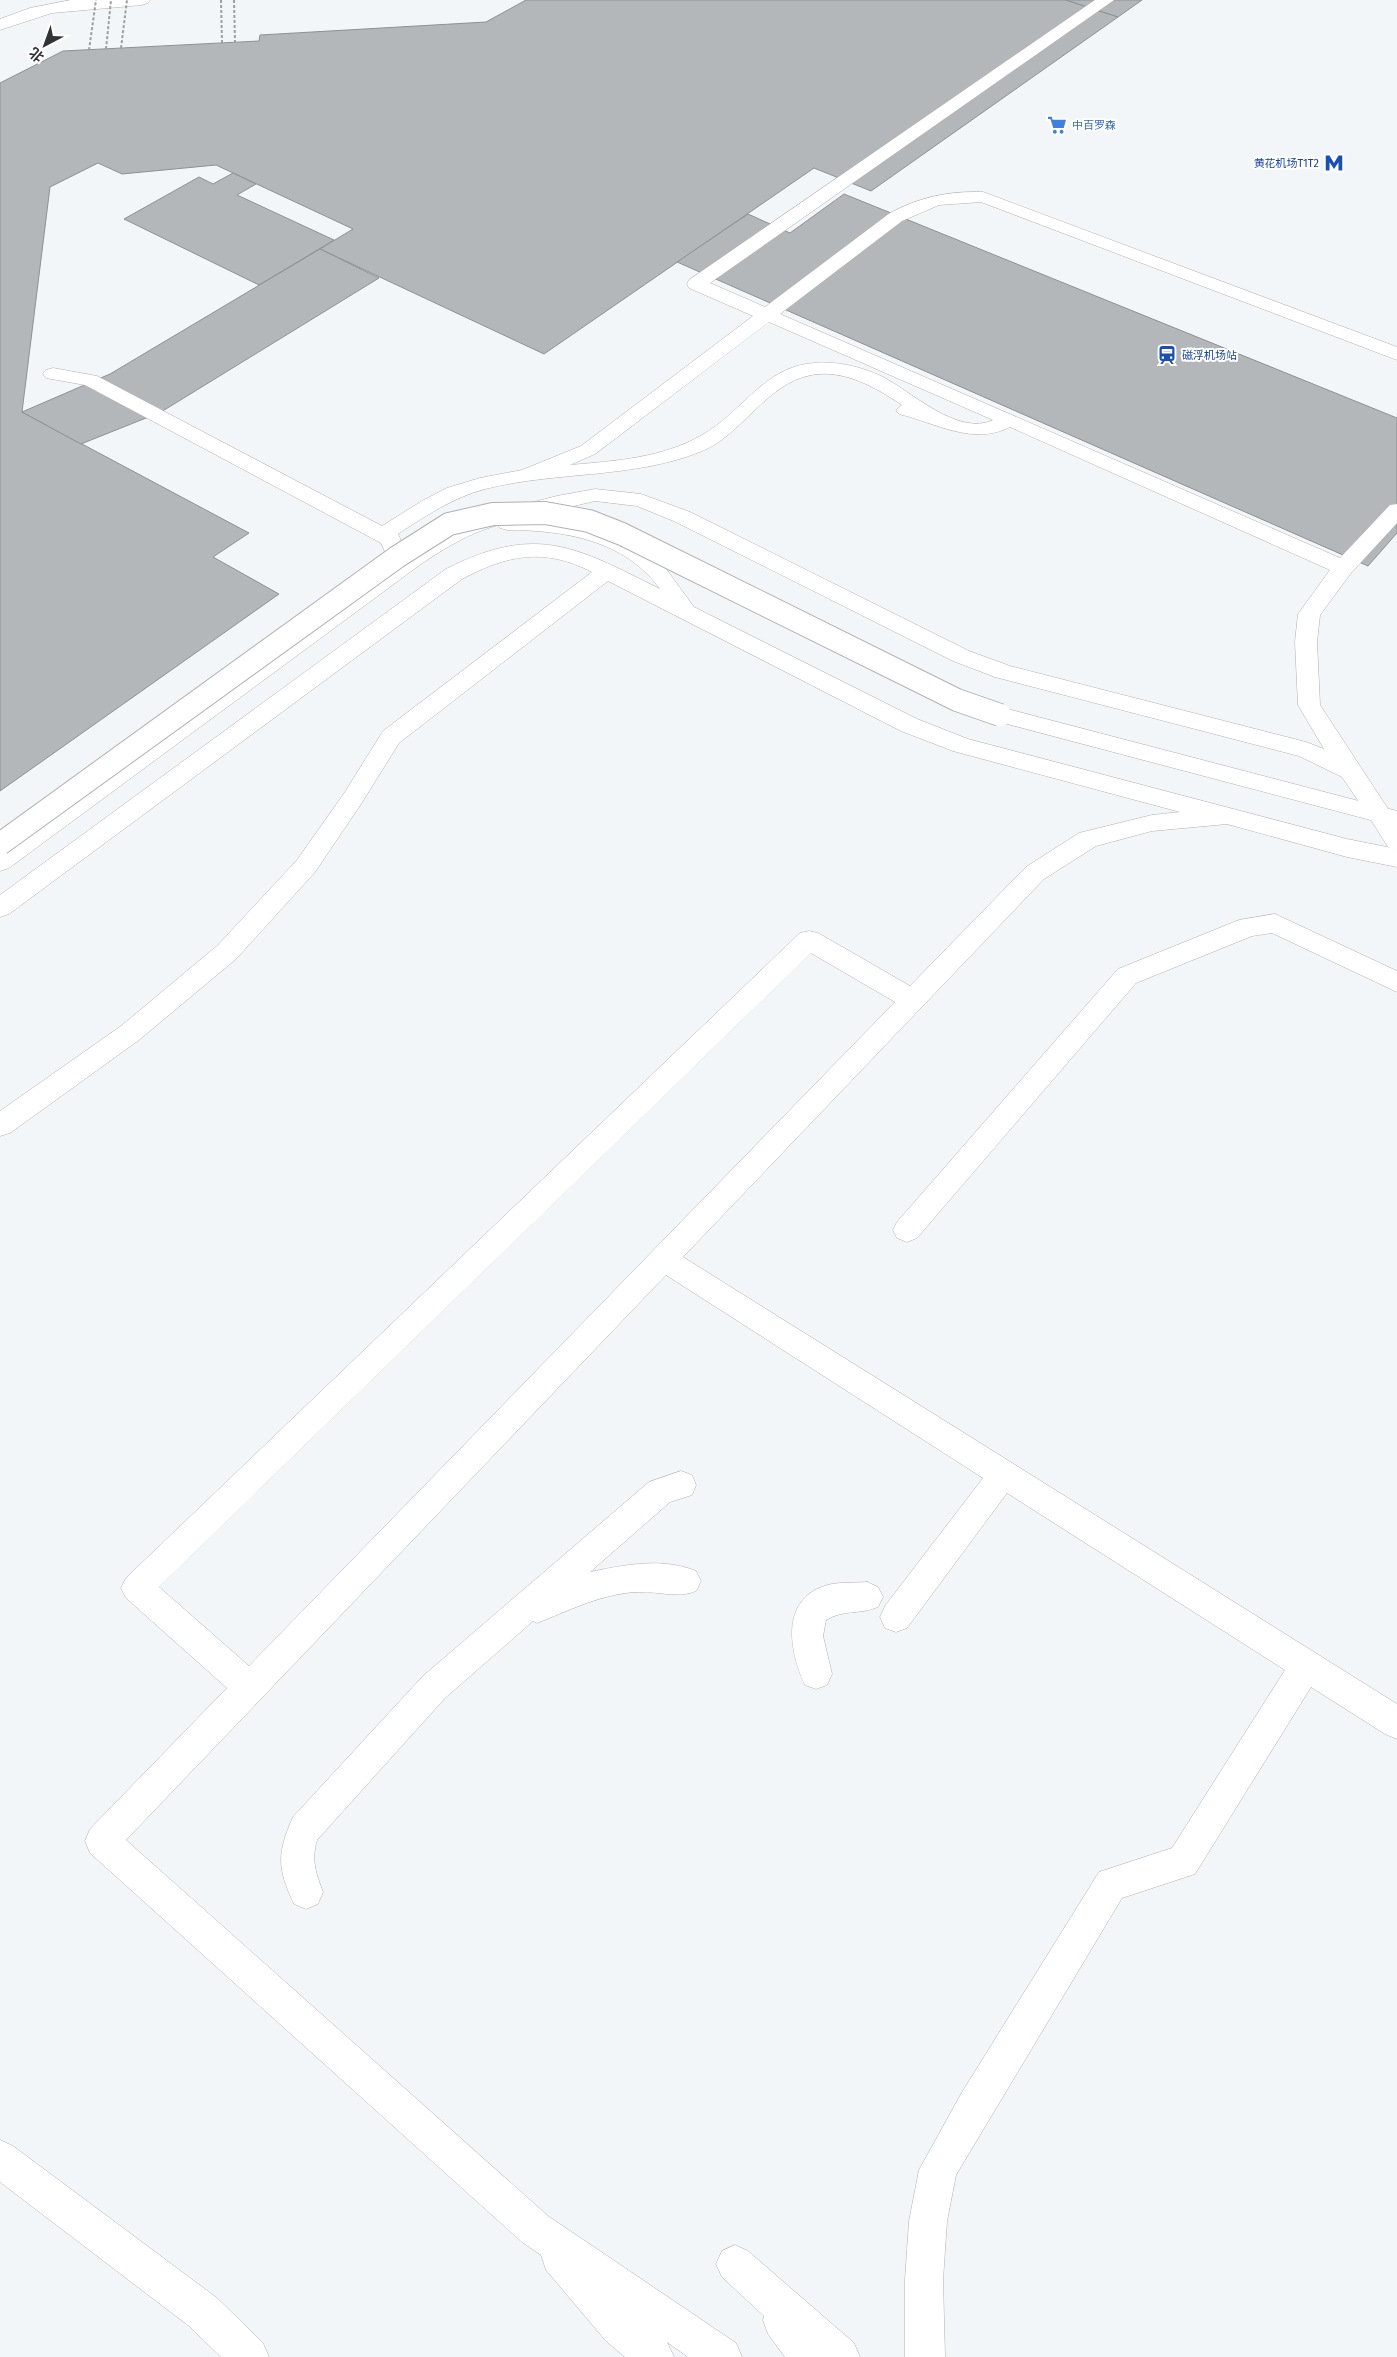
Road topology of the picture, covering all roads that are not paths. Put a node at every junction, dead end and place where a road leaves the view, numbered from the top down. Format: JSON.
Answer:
{"nodes":[{"id":1,"x":142,"y":0,"type":"edge"},
{"id":2,"x":1106,"y":0,"type":"edge"},
{"id":3,"x":0,"y":25,"type":"edge"},
{"id":4,"x":766,"y":314,"type":"junction"},
{"id":5,"x":1397,"y":354,"type":"edge"},
{"id":6,"x":53,"y":374,"type":"dead end"},
{"id":7,"x":748,"y":409,"type":"junction"},
{"id":8,"x":925,"y":413,"type":"junction"},
{"id":9,"x":1010,"y":420,"type":"junction"},
{"id":10,"x":527,"y":475,"type":"junction"},
{"id":11,"x":1397,"y":510,"type":"edge"},
{"id":12,"x":476,"y":524,"type":"junction"},
{"id":13,"x":388,"y":541,"type":"junction"},
{"id":14,"x":1343,"y":568,"type":"junction"},
{"id":15,"x":607,"y":571,"type":"junction"},
{"id":16,"x":688,"y":613,"type":"junction"},
{"id":17,"x":1350,"y":772,"type":"junction"},
{"id":18,"x":1226,"y":816,"type":"junction"},
{"id":19,"x":1389,"y":817,"type":"edge"},
{"id":20,"x":0,"y":831,"type":"edge"},
{"id":21,"x":1397,"y":840,"type":"edge"},
{"id":22,"x":0,"y":844,"type":"edge"},
{"id":23,"x":1397,"y":858,"type":"edge"},
{"id":24,"x":0,"y":862,"type":"edge"},
{"id":25,"x":0,"y":908,"type":"edge"},
{"id":26,"x":1397,"y":982,"type":"edge"},
{"id":27,"x":913,"y":1000,"type":"junction"},
{"id":28,"x":0,"y":1124,"type":"edge"},
{"id":29,"x":907,"y":1230,"type":"dead end"},
{"id":30,"x":663,"y":1259,"type":"junction"},
{"id":31,"x":1004,"y":1474,"type":"junction"},
{"id":32,"x":681,"y":1485,"type":"dead end"},
{"id":33,"x":685,"y":1581,"type":"dead end"},
{"id":34,"x":867,"y":1597,"type":"dead end"},
{"id":35,"x":896,"y":1617,"type":"dead end"},
{"id":36,"x":512,"y":1619,"type":"junction"},
{"id":37,"x":1306,"y":1666,"type":"junction"},
{"id":38,"x":816,"y":1674,"type":"dead end"},
{"id":39,"x":250,"y":1688,"type":"junction"},
{"id":40,"x":1397,"y":1723,"type":"edge"},
{"id":41,"x":306,"y":1892,"type":"dead end"},
{"id":42,"x":0,"y":2159,"type":"edge"},
{"id":43,"x":535,"y":2229,"type":"junction"},
{"id":44,"x":249,"y":2357,"type":"edge"},
{"id":45,"x":654,"y":2357,"type":"edge"},
{"id":46,"x":722,"y":2357,"type":"edge"},
{"id":47,"x":808,"y":2357,"type":"edge"},
{"id":48,"x":840,"y":2357,"type":"edge"},
{"id":49,"x":925,"y":2357,"type":"edge"}],
"edges":[{"from":1,"to":3,"type":"main road"},
{"from":2,"to":4,"type":"main road"},
{"from":4,"to":5,"type":"main road"},
{"from":4,"to":9,"type":"main road"},
{"from":4,"to":10,"type":"main road"},
{"from":6,"to":13,"type":"main road"},
{"from":7,"to":8,"type":"main road"},
{"from":7,"to":8,"type":"main road"},
{"from":7,"to":10,"type":"main road"},
{"from":8,"to":9,"type":"main road"},
{"from":9,"to":14,"type":"main road"},
{"from":10,"to":13,"type":"main road"},
{"from":11,"to":14,"type":"main road"},
{"from":12,"to":13,"type":"main road"},
{"from":12,"to":16,"type":"main road"},
{"from":12,"to":17,"type":"main road"},
{"from":12,"to":24,"type":"main road"},
{"from":13,"to":20,"type":"main road"},
{"from":14,"to":17,"type":"main road"},
{"from":15,"to":16,"type":"main road"},
{"from":15,"to":25,"type":"main road"},
{"from":15,"to":28,"type":"main road"},
{"from":16,"to":18,"type":"main road"},
{"from":17,"to":19,"type":"main road"},
{"from":18,"to":23,"type":"main road"},
{"from":18,"to":27,"type":"main road"},
{"from":19,"to":21,"type":"main road"},
{"from":19,"to":22,"type":"main road","bridge":true},
{"from":26,"to":29,"type":"main road"},
{"from":27,"to":30,"type":"main road"},
{"from":27,"to":39,"type":"main road"},
{"from":30,"to":31,"type":"main road"},
{"from":30,"to":39,"type":"main road"},
{"from":31,"to":35,"type":"main road"},
{"from":31,"to":37,"type":"main road"},
{"from":32,"to":36,"type":"main road"},
{"from":33,"to":36,"type":"main road"},
{"from":34,"to":38,"type":"main road"},
{"from":36,"to":41,"type":"main road"},
{"from":37,"to":40,"type":"main road"},
{"from":37,"to":49,"type":"main road"},
{"from":39,"to":43,"type":"main road"},
{"from":42,"to":44,"type":"main road"},
{"from":43,"to":45,"type":"main road"},
{"from":43,"to":46,"type":"main road"},
{"from":47,"to":48,"type":"main road"}]}
